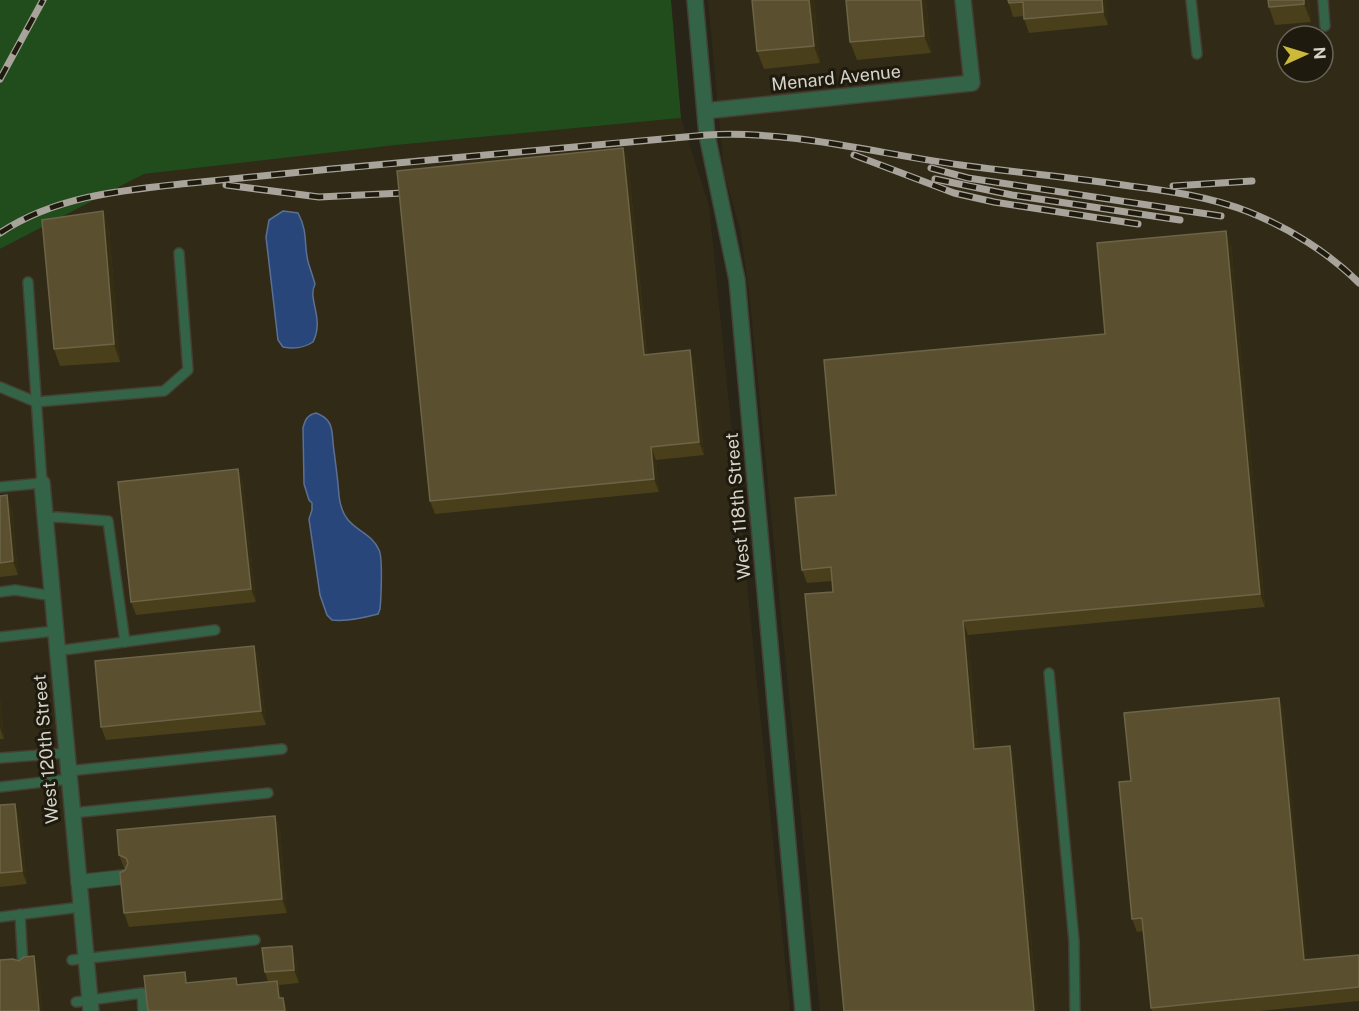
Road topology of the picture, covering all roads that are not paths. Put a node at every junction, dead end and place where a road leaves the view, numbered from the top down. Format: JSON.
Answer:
{"nodes":[{"id":1,"x":695,"y":0,"type":"edge"},
{"id":2,"x":963,"y":0,"type":"edge"},
{"id":3,"x":1191,"y":0,"type":"edge"},
{"id":4,"x":1323,"y":0,"type":"edge"},
{"id":5,"x":1325,"y":24,"type":"edge"},
{"id":6,"x":1197,"y":54,"type":"dead end"},
{"id":7,"x":705,"y":111,"type":"junction"},
{"id":8,"x":179,"y":253,"type":"dead end"},
{"id":9,"x":28,"y":282,"type":"dead end"},
{"id":10,"x":0,"y":387,"type":"edge"},
{"id":11,"x":36,"y":402,"type":"junction"},
{"id":12,"x":42,"y":483,"type":"junction"},
{"id":13,"x":0,"y":487,"type":"edge"},
{"id":14,"x":51,"y":518,"type":"junction"},
{"id":15,"x":0,"y":592,"type":"edge"},
{"id":16,"x":53,"y":596,"type":"junction"},
{"id":17,"x":55,"y":630,"type":"junction"},
{"id":18,"x":215,"y":630,"type":"dead end"},
{"id":19,"x":0,"y":636,"type":"edge"},
{"id":20,"x":125,"y":642,"type":"junction"},
{"id":21,"x":56,"y":651,"type":"junction"},
{"id":22,"x":1049,"y":673,"type":"dead end"},
{"id":23,"x":282,"y":749,"type":"dead end"},
{"id":24,"x":66,"y":753,"type":"junction"},
{"id":25,"x":0,"y":758,"type":"edge"},
{"id":26,"x":68,"y":775,"type":"junction"},
{"id":27,"x":0,"y":787,"type":"edge"},
{"id":28,"x":268,"y":793,"type":"dead end"},
{"id":29,"x":72,"y":813,"type":"junction"},
{"id":30,"x":124,"y":877,"type":"edge"},
{"id":31,"x":78,"y":882,"type":"junction"},
{"id":32,"x":81,"y":907,"type":"junction"},
{"id":33,"x":20,"y":914,"type":"junction"},
{"id":34,"x":0,"y":916,"type":"edge"},
{"id":35,"x":255,"y":940,"type":"dead end"},
{"id":36,"x":79,"y":959,"type":"junction"},
{"id":37,"x":23,"y":968,"type":"edge"},
{"id":38,"x":86,"y":1004,"type":"edge"},
{"id":39,"x":143,"y":1011,"type":"edge"},
{"id":40,"x":803,"y":1011,"type":"edge"},
{"id":41,"x":1075,"y":1011,"type":"edge"}],
"edges":[{"from":1,"to":7,"type":"street","name":"West 118th Street"},
{"from":2,"to":7,"type":"street","name":"Menard Avenue"},
{"from":3,"to":6,"type":"lane"},
{"from":4,"to":5,"type":"lane"},
{"from":7,"to":40,"type":"street","name":"West 118th Street"},
{"from":8,"to":11,"type":"lane"},
{"from":9,"to":11,"type":"lane"},
{"from":10,"to":11,"type":"lane"},
{"from":11,"to":12,"type":"lane"},
{"from":12,"to":13,"type":"lane"},
{"from":12,"to":14,"type":"street","name":"West 120th Street"},
{"from":14,"to":16,"type":"street","name":"West 120th Street"},
{"from":14,"to":20,"type":"lane"},
{"from":15,"to":16,"type":"lane"},
{"from":16,"to":17,"type":"street","name":"West 120th Street"},
{"from":17,"to":19,"type":"lane"},
{"from":17,"to":21,"type":"street","name":"West 120th Street"},
{"from":18,"to":20,"type":"lane"},
{"from":20,"to":21,"type":"lane"},
{"from":21,"to":24,"type":"street","name":"West 120th Street"},
{"from":22,"to":41,"type":"lane"},
{"from":23,"to":26,"type":"lane"},
{"from":24,"to":25,"type":"lane"},
{"from":24,"to":26,"type":"street","name":"West 120th Street"},
{"from":26,"to":27,"type":"lane"},
{"from":26,"to":29,"type":"street","name":"West 120th Street"},
{"from":28,"to":29,"type":"lane"},
{"from":29,"to":31,"type":"street","name":"West 120th Street"},
{"from":30,"to":31,"type":"street"},
{"from":31,"to":32,"type":"street","name":"West 120th Street"},
{"from":32,"to":33,"type":"lane"},
{"from":32,"to":36,"type":"street","name":"West 120th Street"},
{"from":33,"to":34,"type":"lane"},
{"from":33,"to":37,"type":"lane"},
{"from":35,"to":36,"type":"lane"},
{"from":36,"to":38,"type":"street","name":"West 120th Street"},
{"from":38,"to":39,"type":"lane"}]}
